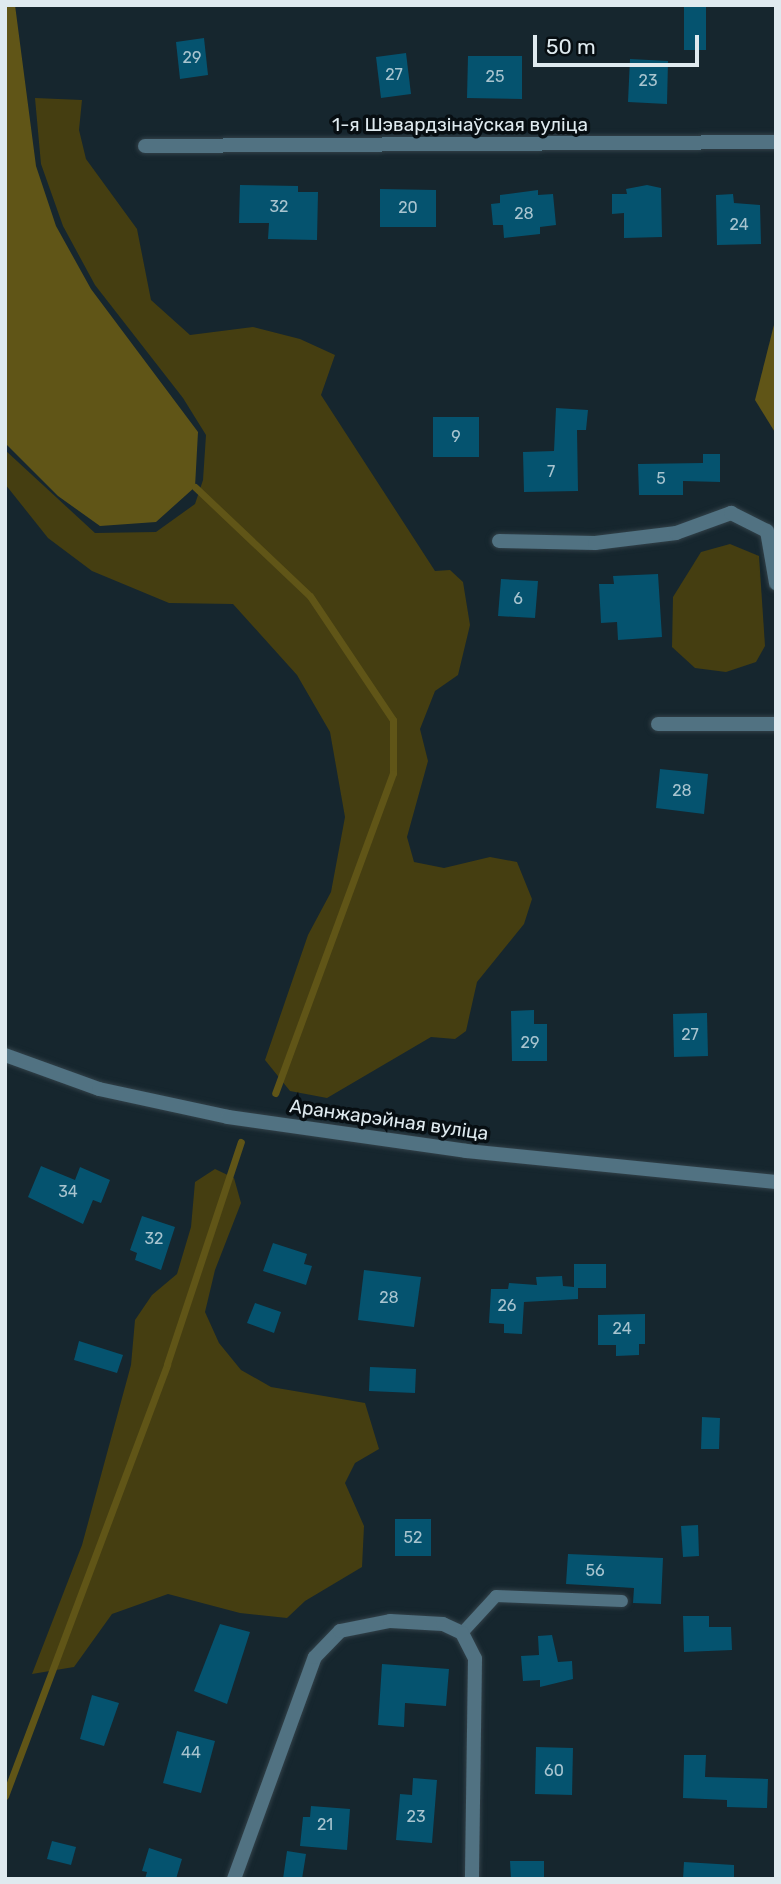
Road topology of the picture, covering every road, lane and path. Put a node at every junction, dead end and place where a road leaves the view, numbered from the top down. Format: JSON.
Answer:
{"nodes":[{"id":1,"x":776,"y":142,"type":"edge"},
{"id":2,"x":145,"y":146,"type":"dead end"},
{"id":3,"x":499,"y":541,"type":"dead end"},
{"id":4,"x":776,"y":583,"type":"edge"},
{"id":5,"x":658,"y":724,"type":"dead end"},
{"id":6,"x":776,"y":724,"type":"edge"},
{"id":7,"x":5,"y":1055,"type":"edge"},
{"id":8,"x":776,"y":1182,"type":"edge"},
{"id":9,"x":622,"y":1601,"type":"dead end"},
{"id":10,"x":462,"y":1633,"type":"junction"},
{"id":11,"x":234,"y":1879,"type":"edge"},
{"id":12,"x":472,"y":1879,"type":"edge"}],
"edges":[{"from":1,"to":2,"type":"street","name":"1-я Шэвардзінаўская вуліца"},
{"from":3,"to":4,"type":"street"},
{"from":5,"to":6,"type":"street"},
{"from":7,"to":8,"type":"street","name":"Аранжарэйная вуліца"},
{"from":9,"to":10,"type":"lane"},
{"from":10,"to":11,"type":"street"},
{"from":10,"to":12,"type":"street"}]}
